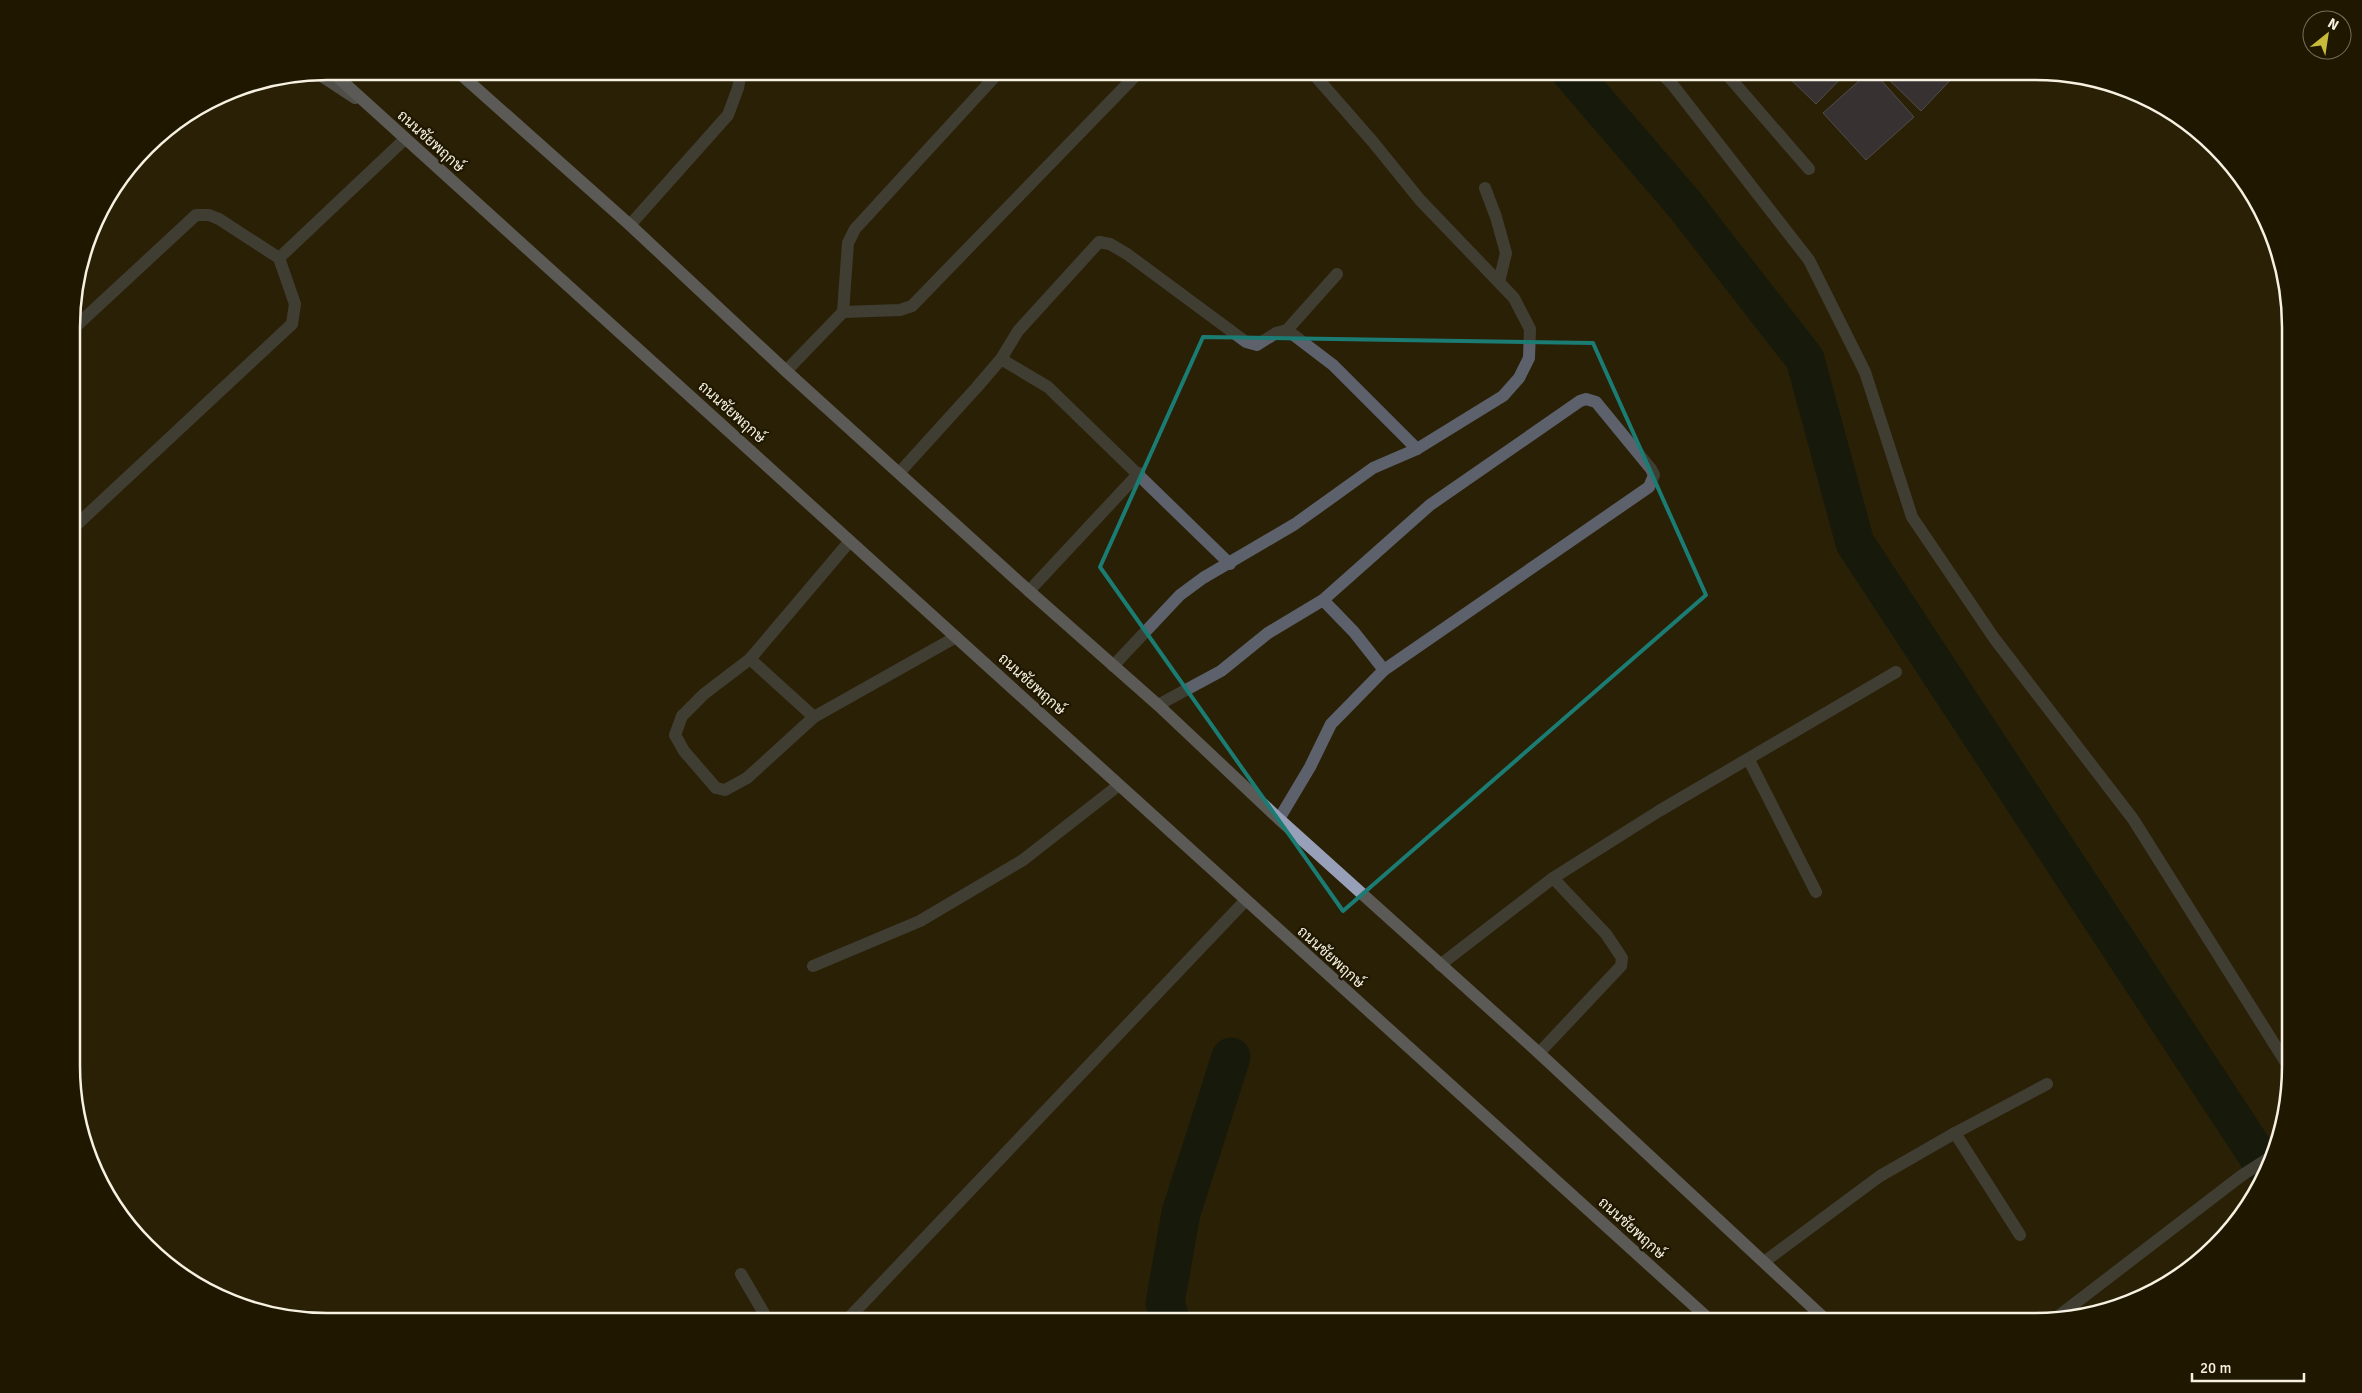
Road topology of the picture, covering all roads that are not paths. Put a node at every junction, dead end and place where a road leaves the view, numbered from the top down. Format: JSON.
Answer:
{"nodes":[{"id":1,"x":328,"y":80,"type":"edge"},
{"id":2,"x":341,"y":80,"type":"edge"},
{"id":3,"x":467,"y":80,"type":"edge"},
{"id":4,"x":739,"y":80,"type":"edge"},
{"id":5,"x":992,"y":80,"type":"edge"},
{"id":6,"x":1131,"y":80,"type":"edge"},
{"id":7,"x":1319,"y":80,"type":"edge"},
{"id":8,"x":1668,"y":80,"type":"edge"},
{"id":9,"x":1732,"y":80,"type":"edge"},
{"id":10,"x":372,"y":108,"type":"junction"},
{"id":11,"x":405,"y":139,"type":"junction"},
{"id":12,"x":1809,"y":169,"type":"dead end"},
{"id":13,"x":1485,"y":188,"type":"dead end"},
{"id":14,"x":630,"y":225,"type":"junction"},
{"id":15,"x":279,"y":258,"type":"junction"},
{"id":16,"x":1337,"y":274,"type":"dead end"},
{"id":17,"x":1499,"y":282,"type":"junction"},
{"id":18,"x":842,"y":312,"type":"junction"},
{"id":19,"x":80,"y":322,"type":"edge"},
{"id":20,"x":1287,"y":330,"type":"junction"},
{"id":21,"x":1000,"y":358,"type":"junction"},
{"id":22,"x":786,"y":371,"type":"junction"},
{"id":23,"x":1417,"y":449,"type":"junction"},
{"id":24,"x":899,"y":473,"type":"junction"},
{"id":25,"x":1139,"y":473,"type":"junction"},
{"id":26,"x":80,"y":521,"type":"edge"},
{"id":27,"x":850,"y":541,"type":"junction"},
{"id":28,"x":1230,"y":564,"type":"junction"},
{"id":29,"x":1029,"y":591,"type":"junction"},
{"id":30,"x":1323,"y":600,"type":"junction"},
{"id":31,"x":956,"y":637,"type":"junction"},
{"id":32,"x":750,"y":659,"type":"junction"},
{"id":33,"x":1114,"y":666,"type":"junction"},
{"id":34,"x":1384,"y":670,"type":"junction"},
{"id":35,"x":1896,"y":672,"type":"dead end"},
{"id":36,"x":1158,"y":705,"type":"junction"},
{"id":37,"x":814,"y":717,"type":"junction"},
{"id":38,"x":1749,"y":760,"type":"junction"},
{"id":39,"x":1119,"y":785,"type":"junction"},
{"id":40,"x":1279,"y":819,"type":"junction"},
{"id":41,"x":1553,"y":878,"type":"junction"},
{"id":42,"x":1816,"y":892,"type":"dead end"},
{"id":43,"x":1245,"y":901,"type":"junction"},
{"id":44,"x":1440,"y":965,"type":"junction"},
{"id":45,"x":813,"y":966,"type":"dead end"},
{"id":46,"x":1539,"y":1053,"type":"junction"},
{"id":47,"x":2282,"y":1055,"type":"edge"},
{"id":48,"x":2047,"y":1084,"type":"dead end"},
{"id":49,"x":1955,"y":1133,"type":"junction"},
{"id":50,"x":2263,"y":1162,"type":"edge"},
{"id":51,"x":2020,"y":1235,"type":"dead end"},
{"id":52,"x":1764,"y":1262,"type":"junction"},
{"id":53,"x":741,"y":1274,"type":"dead end"},
{"id":54,"x":2065,"y":1311,"type":"edge"},
{"id":55,"x":765,"y":1313,"type":"edge"},
{"id":56,"x":854,"y":1313,"type":"edge"},
{"id":57,"x":1702,"y":1313,"type":"edge"},
{"id":58,"x":1818,"y":1313,"type":"edge"}],
"edges":[{"from":1,"to":10,"type":"main road"},
{"from":2,"to":10,"type":"main road","name":"ถนนชัยพฤกษ์"},
{"from":3,"to":14,"type":"main road"},
{"from":4,"to":14,"type":"street"},
{"from":5,"to":18,"type":"street"},
{"from":6,"to":18,"type":"street"},
{"from":7,"to":17,"type":"street"},
{"from":8,"to":47,"type":"street"},
{"from":9,"to":12,"type":"street"},
{"from":10,"to":11,"type":"main road","name":"ถนนชัยพฤกษ์"},
{"from":11,"to":15,"type":"street"},
{"from":11,"to":27,"type":"main road","name":"ถนนชัยพฤกษ์"},
{"from":13,"to":17,"type":"street"},
{"from":14,"to":22,"type":"main road"},
{"from":15,"to":19,"type":"street"},
{"from":15,"to":26,"type":"street"},
{"from":16,"to":20,"type":"street"},
{"from":17,"to":23,"type":"street"},
{"from":18,"to":22,"type":"street"},
{"from":20,"to":21,"type":"street"},
{"from":20,"to":23,"type":"street"},
{"from":21,"to":24,"type":"street"},
{"from":21,"to":25,"type":"street"},
{"from":22,"to":24,"type":"main road"},
{"from":23,"to":28,"type":"street"},
{"from":24,"to":29,"type":"main road"},
{"from":25,"to":28,"type":"street"},
{"from":25,"to":29,"type":"street"},
{"from":27,"to":31,"type":"main road","name":"ถนนชัยพฤกษ์"},
{"from":27,"to":32,"type":"street"},
{"from":28,"to":33,"type":"street"},
{"from":29,"to":33,"type":"main road"},
{"from":30,"to":34,"type":"street"},
{"from":30,"to":34,"type":"street"},
{"from":30,"to":36,"type":"street"},
{"from":31,"to":37,"type":"street"},
{"from":31,"to":39,"type":"main road","name":"ถนนชัยพฤกษ์"},
{"from":32,"to":37,"type":"street"},
{"from":32,"to":37,"type":"street"},
{"from":33,"to":36,"type":"main road"},
{"from":34,"to":40,"type":"street"},
{"from":35,"to":38,"type":"street"},
{"from":36,"to":40,"type":"main road"},
{"from":38,"to":41,"type":"street"},
{"from":38,"to":42,"type":"street"},
{"from":39,"to":43,"type":"main road","name":"ถนนชัยพฤกษ์"},
{"from":39,"to":45,"type":"street"},
{"from":40,"to":44,"type":"main road"},
{"from":41,"to":44,"type":"street"},
{"from":41,"to":46,"type":"street"},
{"from":43,"to":56,"type":"street"},
{"from":43,"to":57,"type":"main road","name":"ถนนชัยพฤกษ์"},
{"from":44,"to":46,"type":"main road"},
{"from":46,"to":52,"type":"main road"},
{"from":48,"to":49,"type":"street"},
{"from":49,"to":51,"type":"street"},
{"from":49,"to":52,"type":"street"},
{"from":50,"to":54,"type":"street"},
{"from":52,"to":58,"type":"main road"},
{"from":53,"to":55,"type":"street"}]}
